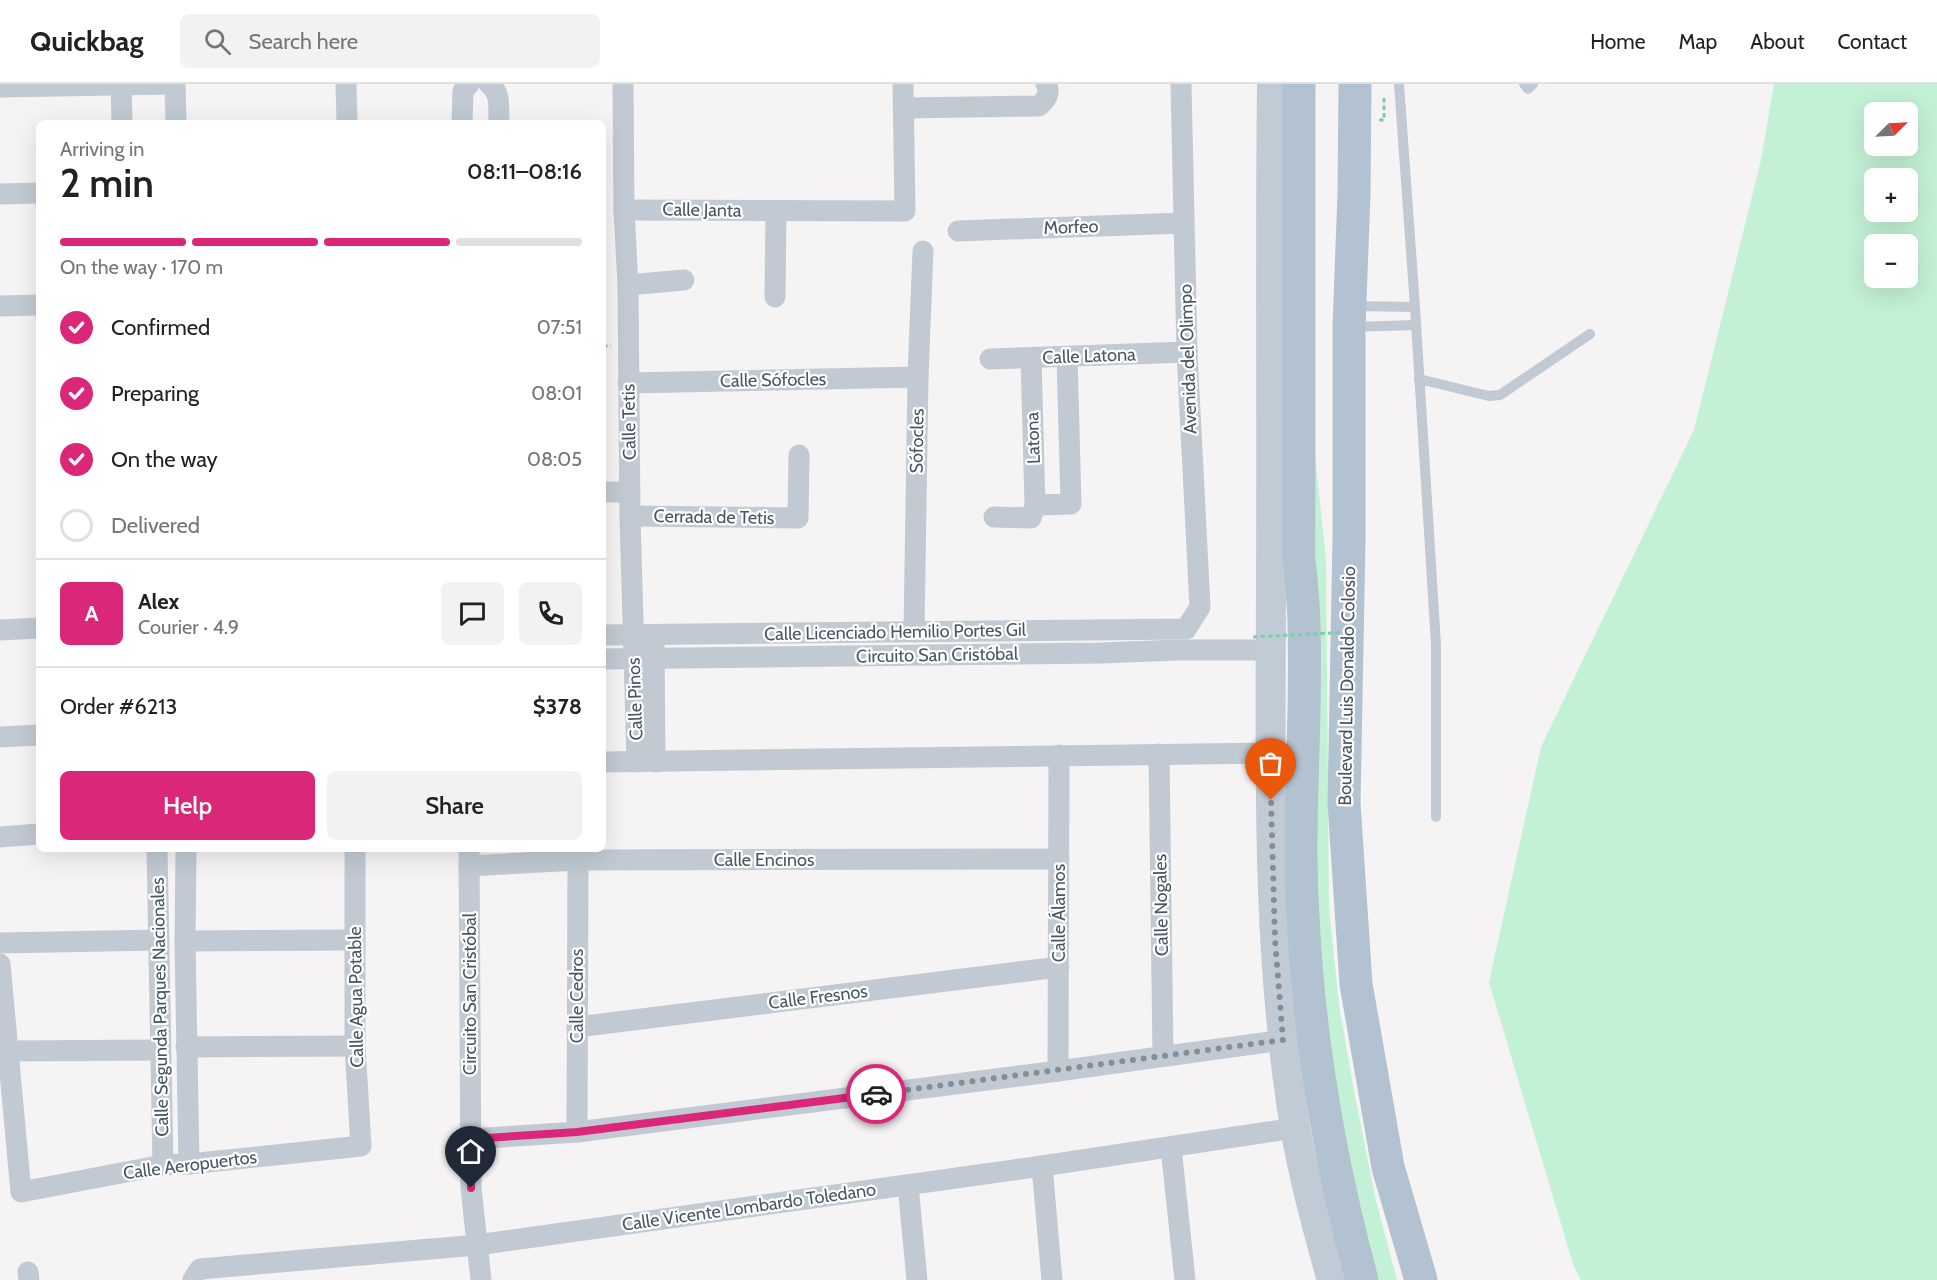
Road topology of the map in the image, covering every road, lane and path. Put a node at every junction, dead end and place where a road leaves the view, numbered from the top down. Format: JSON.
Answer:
{"nodes":[{"id":1,"x":174,"y":84,"type":"edge"},
{"id":2,"x":346,"y":84,"type":"edge"},
{"id":3,"x":469,"y":84,"type":"edge"},
{"id":4,"x":489,"y":84,"type":"edge"},
{"id":5,"x":623,"y":84,"type":"edge"},
{"id":6,"x":903,"y":84,"type":"edge"},
{"id":7,"x":1046,"y":84,"type":"edge"},
{"id":8,"x":1181,"y":84,"type":"edge"},
{"id":9,"x":1272,"y":84,"type":"edge"},
{"id":10,"x":1299,"y":84,"type":"edge"},
{"id":11,"x":1333,"y":84,"type":"edge"},
{"id":12,"x":1355,"y":84,"type":"edge"},
{"id":13,"x":1384,"y":84,"type":"edge"},
{"id":14,"x":1399,"y":84,"type":"edge"},
{"id":15,"x":1524,"y":84,"type":"edge"},
{"id":16,"x":1533,"y":84,"type":"edge"},
{"id":17,"x":121,"y":86,"type":"junction"},
{"id":18,"x":0,"y":87,"type":"edge"},
{"id":19,"x":904,"y":108,"type":"junction"},
{"id":20,"x":122,"y":120,"type":"edge"},
{"id":21,"x":176,"y":120,"type":"edge"},
{"id":22,"x":347,"y":120,"type":"edge"},
{"id":23,"x":462,"y":120,"type":"edge"},
{"id":24,"x":499,"y":120,"type":"edge"},
{"id":25,"x":1384,"y":120,"type":"dead end"},
{"id":26,"x":36,"y":193,"type":"edge"},
{"id":27,"x":0,"y":194,"type":"edge"},
{"id":28,"x":624,"y":210,"type":"junction"},
{"id":29,"x":776,"y":211,"type":"junction"},
{"id":30,"x":1184,"y":223,"type":"junction"},
{"id":31,"x":958,"y":231,"type":"dead end"},
{"id":32,"x":923,"y":251,"type":"dead end"},
{"id":33,"x":684,"y":280,"type":"dead end"},
{"id":34,"x":628,"y":285,"type":"junction"},
{"id":35,"x":775,"y":297,"type":"dead end"},
{"id":36,"x":36,"y":305,"type":"edge"},
{"id":37,"x":0,"y":306,"type":"edge"},
{"id":38,"x":1350,"y":306,"type":"junction"},
{"id":39,"x":1415,"y":307,"type":"junction"},
{"id":40,"x":1416,"y":325,"type":"junction"},
{"id":41,"x":1590,"y":334,"type":"dead end"},
{"id":42,"x":1187,"y":352,"type":"junction"},
{"id":43,"x":1067,"y":357,"type":"junction"},
{"id":44,"x":1031,"y":358,"type":"junction"},
{"id":45,"x":990,"y":359,"type":"dead end"},
{"id":46,"x":918,"y":377,"type":"junction"},
{"id":47,"x":1419,"y":380,"type":"junction"},
{"id":48,"x":628,"y":383,"type":"junction"},
{"id":49,"x":799,"y":455,"type":"dead end"},
{"id":50,"x":606,"y":492,"type":"edge"},
{"id":51,"x":630,"y":492,"type":"junction"},
{"id":52,"x":1033,"y":512,"type":"junction"},
{"id":53,"x":630,"y":516,"type":"junction"},
{"id":54,"x":994,"y":517,"type":"dead end"},
{"id":55,"x":36,"y":628,"type":"edge"},
{"id":56,"x":1186,"y":629,"type":"joint"},
{"id":57,"x":0,"y":630,"type":"edge"},
{"id":58,"x":914,"y":632,"type":"junction"},
{"id":59,"x":1352,"y":632,"type":"dead end"},
{"id":60,"x":606,"y":635,"type":"edge"},
{"id":61,"x":644,"y":635,"type":"junction"},
{"id":62,"x":1262,"y":644,"type":"junction"},
{"id":63,"x":606,"y":659,"type":"edge"},
{"id":64,"x":644,"y":659,"type":"junction"},
{"id":65,"x":36,"y":735,"type":"edge"},
{"id":66,"x":0,"y":737,"type":"edge"},
{"id":67,"x":1270,"y":753,"type":"junction"},
{"id":68,"x":1160,"y":754,"type":"junction"},
{"id":69,"x":1059,"y":755,"type":"junction"},
{"id":70,"x":606,"y":762,"type":"edge"},
{"id":71,"x":646,"y":762,"type":"junction"},
{"id":72,"x":1436,"y":817,"type":"dead end"},
{"id":73,"x":36,"y":834,"type":"edge"},
{"id":74,"x":0,"y":837,"type":"edge"},
{"id":75,"x":157,"y":852,"type":"edge"},
{"id":76,"x":186,"y":852,"type":"edge"},
{"id":77,"x":355,"y":852,"type":"edge"},
{"id":78,"x":469,"y":858,"type":"edge"},
{"id":79,"x":1059,"y":859,"type":"junction"},
{"id":80,"x":578,"y":860,"type":"junction"},
{"id":81,"x":158,"y":940,"type":"junction"},
{"id":82,"x":354,"y":940,"type":"junction"},
{"id":83,"x":185,"y":941,"type":"junction"},
{"id":84,"x":0,"y":943,"type":"edge"},
{"id":85,"x":0,"y":964,"type":"edge"},
{"id":86,"x":1059,"y":967,"type":"junction"},
{"id":87,"x":577,"y":1027,"type":"junction"},
{"id":88,"x":1283,"y":1040,"type":"junction"},
{"id":89,"x":355,"y":1046,"type":"junction"},
{"id":90,"x":186,"y":1047,"type":"junction"},
{"id":91,"x":160,"y":1050,"type":"junction"},
{"id":92,"x":9,"y":1052,"type":"junction"},
{"id":93,"x":1163,"y":1056,"type":"junction"},
{"id":94,"x":1058,"y":1071,"type":"junction"},
{"id":95,"x":1295,"y":1128,"type":"junction"},
{"id":96,"x":577,"y":1132,"type":"junction"},
{"id":97,"x":471,"y":1139,"type":"junction"},
{"id":98,"x":361,"y":1146,"type":"joint"},
{"id":99,"x":1171,"y":1147,"type":"junction"},
{"id":100,"x":189,"y":1164,"type":"junction"},
{"id":101,"x":163,"y":1165,"type":"junction"},
{"id":102,"x":1042,"y":1166,"type":"junction"},
{"id":103,"x":908,"y":1185,"type":"junction"},
{"id":104,"x":477,"y":1245,"type":"junction"},
{"id":105,"x":197,"y":1274,"type":"edge"},
{"id":106,"x":481,"y":1280,"type":"edge"},
{"id":107,"x":917,"y":1280,"type":"edge"},
{"id":108,"x":1052,"y":1280,"type":"edge"},
{"id":109,"x":1185,"y":1280,"type":"edge"},
{"id":110,"x":1332,"y":1280,"type":"edge"},
{"id":111,"x":1362,"y":1280,"type":"edge"},
{"id":112,"x":1421,"y":1280,"type":"edge"}],
"edges":[{"from":1,"to":17,"type":"street"},
{"from":1,"to":21,"type":"street"},
{"from":2,"to":22,"type":"street"},
{"from":3,"to":23,"type":"street"},
{"from":4,"to":24,"type":"street"},
{"from":5,"to":28,"type":"street"},
{"from":6,"to":19,"type":"street"},
{"from":7,"to":19,"type":"street"},
{"from":8,"to":30,"type":"street","name":"Avenida del Olimpo"},
{"from":9,"to":62,"type":"street"},
{"from":10,"to":111,"type":"main road"},
{"from":11,"to":38,"type":"main road"},
{"from":12,"to":38,"type":"main road","name":"Boulevard Luis Donaldo Colosio"},
{"from":13,"to":25,"type":"path"},
{"from":14,"to":39,"type":"lane"},
{"from":15,"to":16,"type":"lane"},
{"from":17,"to":18,"type":"street"},
{"from":17,"to":20,"type":"street"},
{"from":19,"to":29,"type":"street","name":"Calle Janta"},
{"from":26,"to":27,"type":"street"},
{"from":28,"to":29,"type":"street","name":"Calle Janta"},
{"from":28,"to":34,"type":"street","name":"Calle Tetis"},
{"from":29,"to":35,"type":"street"},
{"from":30,"to":31,"type":"street","name":"Morfeo"},
{"from":30,"to":42,"type":"street","name":"Avenida del Olimpo"},
{"from":32,"to":46,"type":"street","name":"Sófocles"},
{"from":33,"to":34,"type":"street"},
{"from":34,"to":48,"type":"street","name":"Calle Tetis"},
{"from":36,"to":37,"type":"street"},
{"from":38,"to":39,"type":"lane"},
{"from":38,"to":40,"type":"lane"},
{"from":38,"to":112,"type":"main road","name":"Boulevard Luis Donaldo Colosio"},
{"from":39,"to":40,"type":"lane"},
{"from":40,"to":47,"type":"lane"},
{"from":41,"to":47,"type":"lane"},
{"from":42,"to":43,"type":"street","name":"Calle Latona"},
{"from":42,"to":56,"type":"street","name":"Avenida del Olimpo"},
{"from":43,"to":44,"type":"street","name":"Calle Latona"},
{"from":43,"to":52,"type":"street"},
{"from":44,"to":45,"type":"street","name":"Calle Latona"},
{"from":44,"to":52,"type":"street","name":"Latona"},
{"from":46,"to":48,"type":"street","name":"Calle Sófocles"},
{"from":46,"to":58,"type":"street","name":"Sófocles"},
{"from":47,"to":72,"type":"lane"},
{"from":48,"to":51,"type":"street","name":"Calle Tetis"},
{"from":49,"to":53,"type":"street","name":"Cerrada de Tetis"},
{"from":50,"to":51,"type":"street","name":"Cerrada de Tetis"},
{"from":51,"to":53,"type":"street","name":"Calle Tetis"},
{"from":52,"to":54,"type":"street"},
{"from":53,"to":61,"type":"street","name":"Calle Tetis"},
{"from":55,"to":57,"type":"street"},
{"from":56,"to":58,"type":"street","name":"Calle Licenciado Hemilio Portes Gil"},
{"from":58,"to":61,"type":"street","name":"Calle Licenciado Hemilio Portes Gil"},
{"from":59,"to":62,"type":"path","bridge":true},
{"from":60,"to":61,"type":"street","name":"Calle Licenciado Hemilio Portes Gil"},
{"from":61,"to":64,"type":"street","name":"Calle Pinos"},
{"from":62,"to":64,"type":"street","name":"Circuito San Cristóbal"},
{"from":62,"to":67,"type":"street"},
{"from":63,"to":64,"type":"street","name":"Circuito San Cristóbal"},
{"from":64,"to":71,"type":"street","name":"Calle Pinos"},
{"from":65,"to":66,"type":"street"},
{"from":67,"to":68,"type":"street"},
{"from":67,"to":88,"type":"street"},
{"from":68,"to":69,"type":"street"},
{"from":68,"to":93,"type":"street","name":"Calle Nogales"},
{"from":69,"to":71,"type":"street"},
{"from":69,"to":79,"type":"street","name":"Calle Álamos"},
{"from":70,"to":71,"type":"street"},
{"from":73,"to":74,"type":"street"},
{"from":75,"to":81,"type":"street","name":"Calle Segunda Parques Nacionales"},
{"from":76,"to":83,"type":"street","name":"Calle Segunda Parques Nacionales"},
{"from":77,"to":82,"type":"street","name":"Calle Agua Potable"},
{"from":78,"to":80,"type":"street","name":"Calle Encinos"},
{"from":78,"to":97,"type":"street","name":"Circuito San Cristóbal"},
{"from":79,"to":80,"type":"street","name":"Calle Encinos"},
{"from":79,"to":86,"type":"street","name":"Calle Álamos"},
{"from":80,"to":87,"type":"street","name":"Calle Cedros"},
{"from":81,"to":84,"type":"street"},
{"from":81,"to":91,"type":"street","name":"Calle Segunda Parques Nacionales"},
{"from":82,"to":83,"type":"street"},
{"from":82,"to":89,"type":"street","name":"Calle Agua Potable"},
{"from":83,"to":90,"type":"street","name":"Calle Segunda Parques Nacionales"},
{"from":85,"to":92,"type":"street"},
{"from":86,"to":87,"type":"street","name":"Calle Fresnos"},
{"from":86,"to":94,"type":"street","name":"Calle Álamos"},
{"from":87,"to":96,"type":"street","name":"Calle Cedros"},
{"from":88,"to":93,"type":"street"},
{"from":88,"to":95,"type":"street"},
{"from":89,"to":90,"type":"street"},
{"from":89,"to":98,"type":"street","name":"Calle Agua Potable"},
{"from":90,"to":100,"type":"street","name":"Calle Segunda Parques Nacionales"},
{"from":91,"to":92,"type":"street"},
{"from":91,"to":101,"type":"street","name":"Calle Segunda Parques Nacionales"},
{"from":92,"to":101,"type":"street","name":"Calle Aeropuertos"},
{"from":93,"to":94,"type":"street"},
{"from":94,"to":96,"type":"street"},
{"from":95,"to":99,"type":"street","name":"Calle Vicente Lombardo Toledano"},
{"from":95,"to":110,"type":"street"},
{"from":96,"to":97,"type":"street"},
{"from":97,"to":104,"type":"street","name":"Circuito San Cristóbal"},
{"from":98,"to":100,"type":"street","name":"Calle Aeropuertos"},
{"from":99,"to":102,"type":"street","name":"Calle Vicente Lombardo Toledano"},
{"from":99,"to":109,"type":"street"},
{"from":100,"to":101,"type":"street","name":"Calle Aeropuertos"},
{"from":102,"to":103,"type":"street","name":"Calle Vicente Lombardo Toledano"},
{"from":102,"to":108,"type":"street"},
{"from":103,"to":104,"type":"street","name":"Calle Vicente Lombardo Toledano"},
{"from":103,"to":107,"type":"street"},
{"from":104,"to":105,"type":"street","name":"Calle Vicente Lombardo Toledano"},
{"from":104,"to":106,"type":"street","name":"Circuito San Cristóbal"}]}
